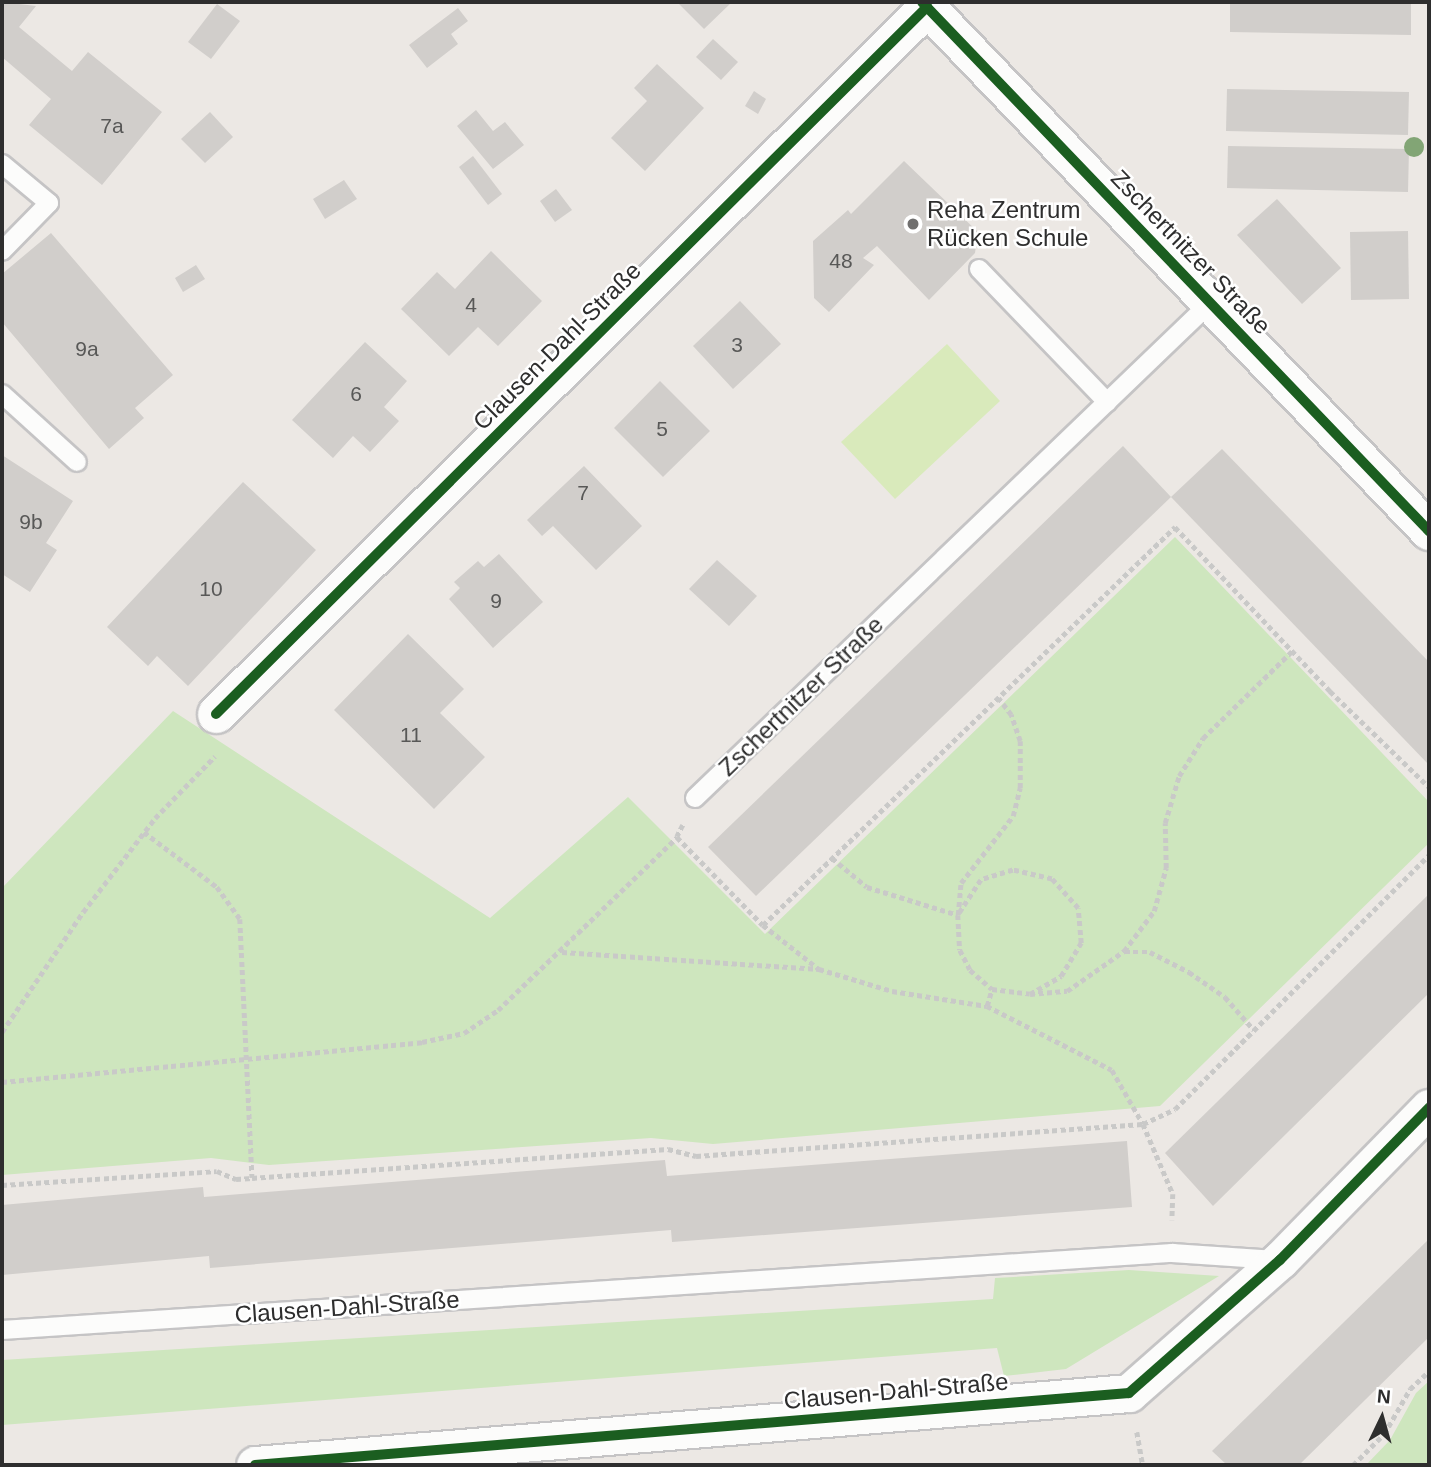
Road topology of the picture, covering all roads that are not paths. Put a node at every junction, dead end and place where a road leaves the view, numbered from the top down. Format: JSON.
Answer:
{"nodes":[{"id":1,"x":924,"y":4,"type":"edge"},
{"id":2,"x":2,"y":164,"type":"edge"},
{"id":3,"x":2,"y":251,"type":"edge"},
{"id":4,"x":979,"y":269,"type":"dead end"},
{"id":5,"x":1210,"y":303,"type":"junction"},
{"id":6,"x":2,"y":394,"type":"edge"},
{"id":7,"x":1107,"y":402,"type":"junction"},
{"id":8,"x":77,"y":462,"type":"dead end"},
{"id":9,"x":1429,"y":531,"type":"edge"},
{"id":10,"x":216,"y":714,"type":"road end"},
{"id":11,"x":695,"y":798,"type":"road end"},
{"id":12,"x":1429,"y":1108,"type":"edge"},
{"id":13,"x":1280,"y":1260,"type":"junction"},
{"id":14,"x":2,"y":1330,"type":"edge"},
{"id":15,"x":255,"y":1465,"type":"edge"}],
"edges":[{"from":1,"to":5,"type":"street","name":"Zschertnitzer Straße"},
{"from":1,"to":10,"type":"street","name":"Clausen-Dahl-Straße"},
{"from":2,"to":3,"type":"lane"},
{"from":4,"to":7,"type":"lane"},
{"from":5,"to":7,"type":"lane","name":"Zschertnitzer Straße"},
{"from":5,"to":9,"type":"street","name":"Zschertnitzer Straße"},
{"from":6,"to":8,"type":"lane"},
{"from":7,"to":11,"type":"lane","name":"Zschertnitzer Straße"},
{"from":12,"to":13,"type":"street","name":"Clausen-Dahl-Straße"},
{"from":13,"to":14,"type":"lane","name":"Clausen-Dahl-Straße"},
{"from":13,"to":15,"type":"street","name":"Clausen-Dahl-Straße"}]}
